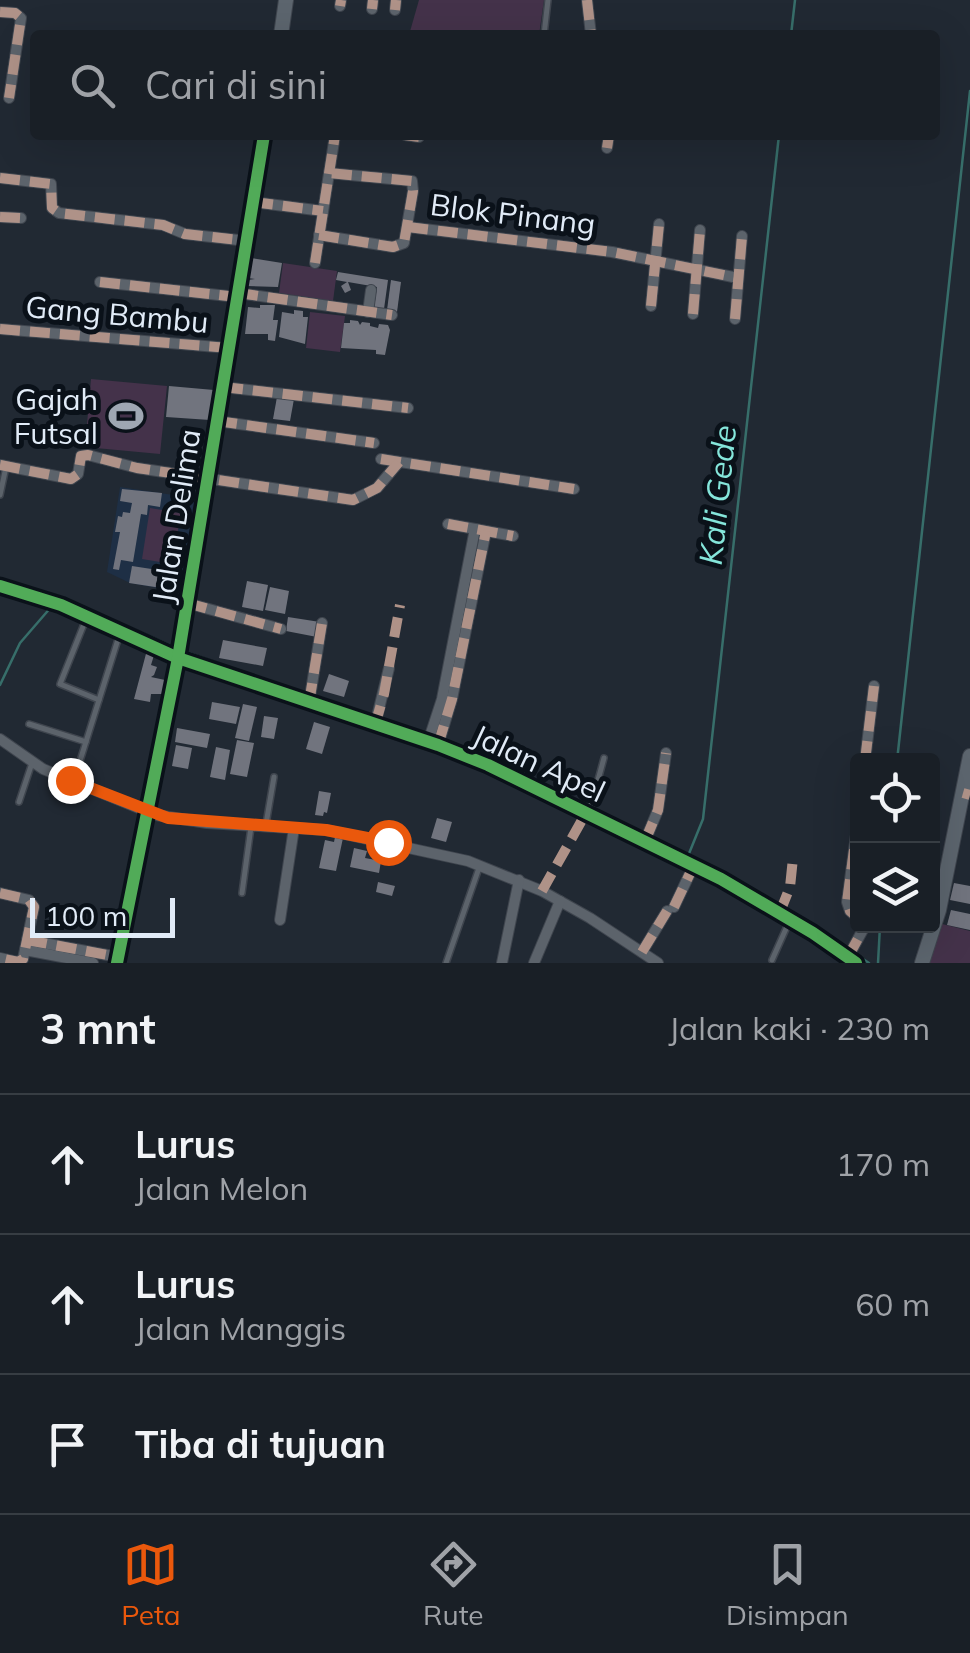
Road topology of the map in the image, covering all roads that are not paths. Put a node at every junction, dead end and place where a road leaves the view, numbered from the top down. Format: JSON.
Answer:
{"nodes":[{"id":1,"x":286,"y":0,"type":"edge"},
{"id":2,"x":548,"y":0,"type":"edge"},
{"id":3,"x":587,"y":0,"type":"edge"},
{"id":4,"x":0,"y":12,"type":"edge"},
{"id":5,"x":281,"y":30,"type":"edge"},
{"id":6,"x":545,"y":30,"type":"edge"},
{"id":7,"x":590,"y":30,"type":"edge"},
{"id":8,"x":9,"y":98,"type":"dead end"},
{"id":9,"x":263,"y":140,"type":"edge"},
{"id":10,"x":334,"y":140,"type":"edge"},
{"id":11,"x":608,"y":140,"type":"edge"},
{"id":12,"x":607,"y":148,"type":"dead end"},
{"id":13,"x":329,"y":173,"type":"junction"},
{"id":14,"x":0,"y":178,"type":"edge"},
{"id":15,"x":253,"y":202,"type":"junction"},
{"id":16,"x":323,"y":211,"type":"junction"},
{"id":17,"x":0,"y":217,"type":"edge"},
{"id":18,"x":21,"y":218,"type":"dead end"},
{"id":19,"x":659,"y":224,"type":"dead end"},
{"id":20,"x":408,"y":227,"type":"junction"},
{"id":21,"x":700,"y":230,"type":"dead end"},
{"id":22,"x":319,"y":236,"type":"junction"},
{"id":23,"x":742,"y":236,"type":"dead end"},
{"id":24,"x":246,"y":242,"type":"junction"},
{"id":25,"x":656,"y":260,"type":"junction"},
{"id":26,"x":314,"y":263,"type":"dead end"},
{"id":27,"x":697,"y":268,"type":"junction"},
{"id":28,"x":738,"y":278,"type":"junction"},
{"id":29,"x":100,"y":282,"type":"dead end"},
{"id":30,"x":371,"y":290,"type":"dead end"},
{"id":31,"x":238,"y":295,"type":"junction"},
{"id":32,"x":652,"y":306,"type":"dead end"},
{"id":33,"x":368,"y":312,"type":"junction"},
{"id":34,"x":693,"y":314,"type":"dead end"},
{"id":35,"x":392,"y":315,"type":"dead end"},
{"id":36,"x":735,"y":318,"type":"dead end"},
{"id":37,"x":0,"y":330,"type":"edge"},
{"id":38,"x":229,"y":348,"type":"junction"},
{"id":39,"x":223,"y":387,"type":"junction"},
{"id":40,"x":408,"y":408,"type":"dead end"},
{"id":41,"x":217,"y":421,"type":"junction"},
{"id":42,"x":374,"y":443,"type":"dead end"},
{"id":43,"x":381,"y":459,"type":"dead end"},
{"id":44,"x":399,"y":462,"type":"junction"},
{"id":45,"x":3,"y":466,"type":"edge"},
{"id":46,"x":208,"y":476,"type":"junction"},
{"id":47,"x":574,"y":489,"type":"dead end"},
{"id":48,"x":0,"y":495,"type":"edge"},
{"id":49,"x":448,"y":524,"type":"dead end"},
{"id":50,"x":480,"y":530,"type":"junction"},
{"id":51,"x":512,"y":536,"type":"dead end"},
{"id":52,"x":0,"y":586,"type":"edge"},
{"id":53,"x":187,"y":603,"type":"junction"},
{"id":54,"x":87,"y":616,"type":"junction"},
{"id":55,"x":322,"y":623,"type":"dead end"},
{"id":56,"x":280,"y":629,"type":"dead end"},
{"id":57,"x":120,"y":630,"type":"junction"},
{"id":58,"x":179,"y":651,"type":"junction"},
{"id":59,"x":389,"y":668,"type":"dead end"},
{"id":60,"x":874,"y":686,"type":"dead end"},
{"id":61,"x":99,"y":700,"type":"junction"},
{"id":62,"x":308,"y":702,"type":"junction"},
{"id":63,"x":377,"y":720,"type":"junction"},
{"id":64,"x":29,"y":724,"type":"dead end"},
{"id":65,"x":0,"y":739,"type":"edge"},
{"id":66,"x":86,"y":742,"type":"junction"},
{"id":67,"x":433,"y":744,"type":"junction"},
{"id":68,"x":666,"y":753,"type":"dead end"},
{"id":69,"x":866,"y":753,"type":"edge"},
{"id":70,"x":970,"y":756,"type":"edge"},
{"id":71,"x":604,"y":758,"type":"dead end"},
{"id":72,"x":32,"y":763,"type":"junction"},
{"id":73,"x":274,"y":777,"type":"dead end"},
{"id":74,"x":73,"y":782,"type":"junction"},
{"id":75,"x":966,"y":794,"type":"edge"},
{"id":76,"x":18,"y":802,"type":"dead end"},
{"id":77,"x":148,"y":812,"type":"junction"},
{"id":78,"x":589,"y":814,"type":"junction"},
{"id":79,"x":251,"y":826,"type":"junction"},
{"id":80,"x":265,"y":827,"type":"junction"},
{"id":81,"x":294,"y":828,"type":"junction"},
{"id":82,"x":645,"y":841,"type":"junction"},
{"id":83,"x":480,"y":865,"type":"junction"},
{"id":84,"x":694,"y":865,"type":"junction"},
{"id":85,"x":518,"y":880,"type":"junction"},
{"id":86,"x":850,"y":883,"type":"edge"},
{"id":87,"x":242,"y":892,"type":"dead end"},
{"id":88,"x":0,"y":893,"type":"edge"},
{"id":89,"x":560,"y":901,"type":"junction"},
{"id":90,"x":850,"y":909,"type":"edge"},
{"id":91,"x":790,"y":918,"type":"junction"},
{"id":92,"x":280,"y":920,"type":"dead end"},
{"id":93,"x":26,"y":945,"type":"junction"},
{"id":94,"x":642,"y":952,"type":"junction"},
{"id":95,"x":852,"y":955,"type":"edge"},
{"id":96,"x":0,"y":958,"type":"edge"},
{"id":97,"x":118,"y":960,"type":"edge"},
{"id":98,"x":772,"y":960,"type":"dead end"},
{"id":99,"x":93,"y":963,"type":"edge"},
{"id":100,"x":446,"y":963,"type":"edge"},
{"id":101,"x":502,"y":963,"type":"edge"},
{"id":102,"x":534,"y":963,"type":"edge"},
{"id":103,"x":658,"y":963,"type":"edge"},
{"id":104,"x":922,"y":963,"type":"edge"}],
"edges":[{"from":1,"to":5,"type":"street"},
{"from":2,"to":6,"type":"lane"},
{"from":3,"to":7,"type":"street"},
{"from":4,"to":8,"type":"street"},
{"from":9,"to":15,"type":"street","name":"Jalan Delima"},
{"from":10,"to":13,"type":"street"},
{"from":11,"to":12,"type":"street"},
{"from":13,"to":16,"type":"street"},
{"from":13,"to":20,"type":"street"},
{"from":14,"to":24,"type":"street"},
{"from":15,"to":16,"type":"street"},
{"from":15,"to":24,"type":"street","name":"Jalan Delima"},
{"from":16,"to":22,"type":"street"},
{"from":17,"to":18,"type":"street"},
{"from":19,"to":25,"type":"street"},
{"from":20,"to":22,"type":"street"},
{"from":20,"to":25,"type":"street","name":"Blok Pinang"},
{"from":21,"to":27,"type":"street"},
{"from":22,"to":26,"type":"street"},
{"from":23,"to":28,"type":"street"},
{"from":24,"to":31,"type":"street","name":"Jalan Delima"},
{"from":25,"to":27,"type":"street","name":"Blok Pinang"},
{"from":25,"to":32,"type":"street"},
{"from":27,"to":28,"type":"street","name":"Blok Pinang"},
{"from":27,"to":34,"type":"street"},
{"from":28,"to":36,"type":"street"},
{"from":29,"to":31,"type":"street"},
{"from":30,"to":33,"type":"street"},
{"from":31,"to":33,"type":"street"},
{"from":31,"to":38,"type":"street","name":"Jalan Delima"},
{"from":33,"to":35,"type":"street"},
{"from":37,"to":38,"type":"street","name":"Gang Bambu"},
{"from":38,"to":39,"type":"street","name":"Jalan Delima"},
{"from":39,"to":40,"type":"street"},
{"from":39,"to":41,"type":"street","name":"Jalan Delima"},
{"from":41,"to":42,"type":"street"},
{"from":41,"to":46,"type":"street","name":"Jalan Delima"},
{"from":43,"to":44,"type":"street"},
{"from":44,"to":46,"type":"street"},
{"from":44,"to":47,"type":"street"},
{"from":45,"to":46,"type":"street"},
{"from":45,"to":48,"type":"lane"},
{"from":46,"to":53,"type":"street","name":"Jalan Delima"},
{"from":49,"to":50,"type":"street"},
{"from":50,"to":51,"type":"street"},
{"from":50,"to":67,"type":"street"},
{"from":52,"to":54,"type":"street","name":"Jalan Apel"},
{"from":53,"to":56,"type":"street"},
{"from":53,"to":58,"type":"street","name":"Jalan Delima"},
{"from":54,"to":57,"type":"street","name":"Jalan Apel"},
{"from":54,"to":61,"type":"lane"},
{"from":55,"to":62,"type":"street"},
{"from":57,"to":58,"type":"street","name":"Jalan Apel"},
{"from":57,"to":61,"type":"lane"},
{"from":58,"to":62,"type":"street","name":"Jalan Apel"},
{"from":58,"to":77,"type":"street","name":"Jalan Delima"},
{"from":59,"to":63,"type":"street"},
{"from":60,"to":69,"type":"street"},
{"from":61,"to":66,"type":"lane"},
{"from":62,"to":63,"type":"street","name":"Jalan Apel"},
{"from":63,"to":67,"type":"street","name":"Jalan Apel"},
{"from":64,"to":66,"type":"lane"},
{"from":65,"to":72,"type":"street"},
{"from":66,"to":74,"type":"lane"},
{"from":67,"to":78,"type":"street","name":"Jalan Apel"},
{"from":68,"to":82,"type":"street"},
{"from":70,"to":75,"type":"street"},
{"from":71,"to":78,"type":"lane"},
{"from":72,"to":74,"type":"street"},
{"from":72,"to":76,"type":"lane"},
{"from":73,"to":80,"type":"lane"},
{"from":74,"to":77,"type":"street"},
{"from":75,"to":104,"type":"street"},
{"from":77,"to":79,"type":"street"},
{"from":77,"to":97,"type":"street","name":"Jalan Delima"},
{"from":78,"to":82,"type":"street","name":"Jalan Apel"},
{"from":79,"to":80,"type":"street"},
{"from":79,"to":87,"type":"lane"},
{"from":80,"to":81,"type":"street"},
{"from":81,"to":83,"type":"street"},
{"from":81,"to":92,"type":"street"},
{"from":82,"to":84,"type":"street","name":"Jalan Apel"},
{"from":83,"to":85,"type":"street"},
{"from":83,"to":100,"type":"lane"},
{"from":84,"to":91,"type":"street","name":"Jalan Apel"},
{"from":84,"to":94,"type":"street"},
{"from":85,"to":89,"type":"street"},
{"from":85,"to":101,"type":"street"},
{"from":86,"to":90,"type":"street"},
{"from":88,"to":93,"type":"street"},
{"from":89,"to":94,"type":"street"},
{"from":89,"to":102,"type":"street"},
{"from":91,"to":95,"type":"street","name":"Jalan Apel"},
{"from":91,"to":98,"type":"lane"},
{"from":93,"to":96,"type":"street"},
{"from":93,"to":97,"type":"street"},
{"from":93,"to":99,"type":"street"},
{"from":94,"to":103,"type":"street"}]}
